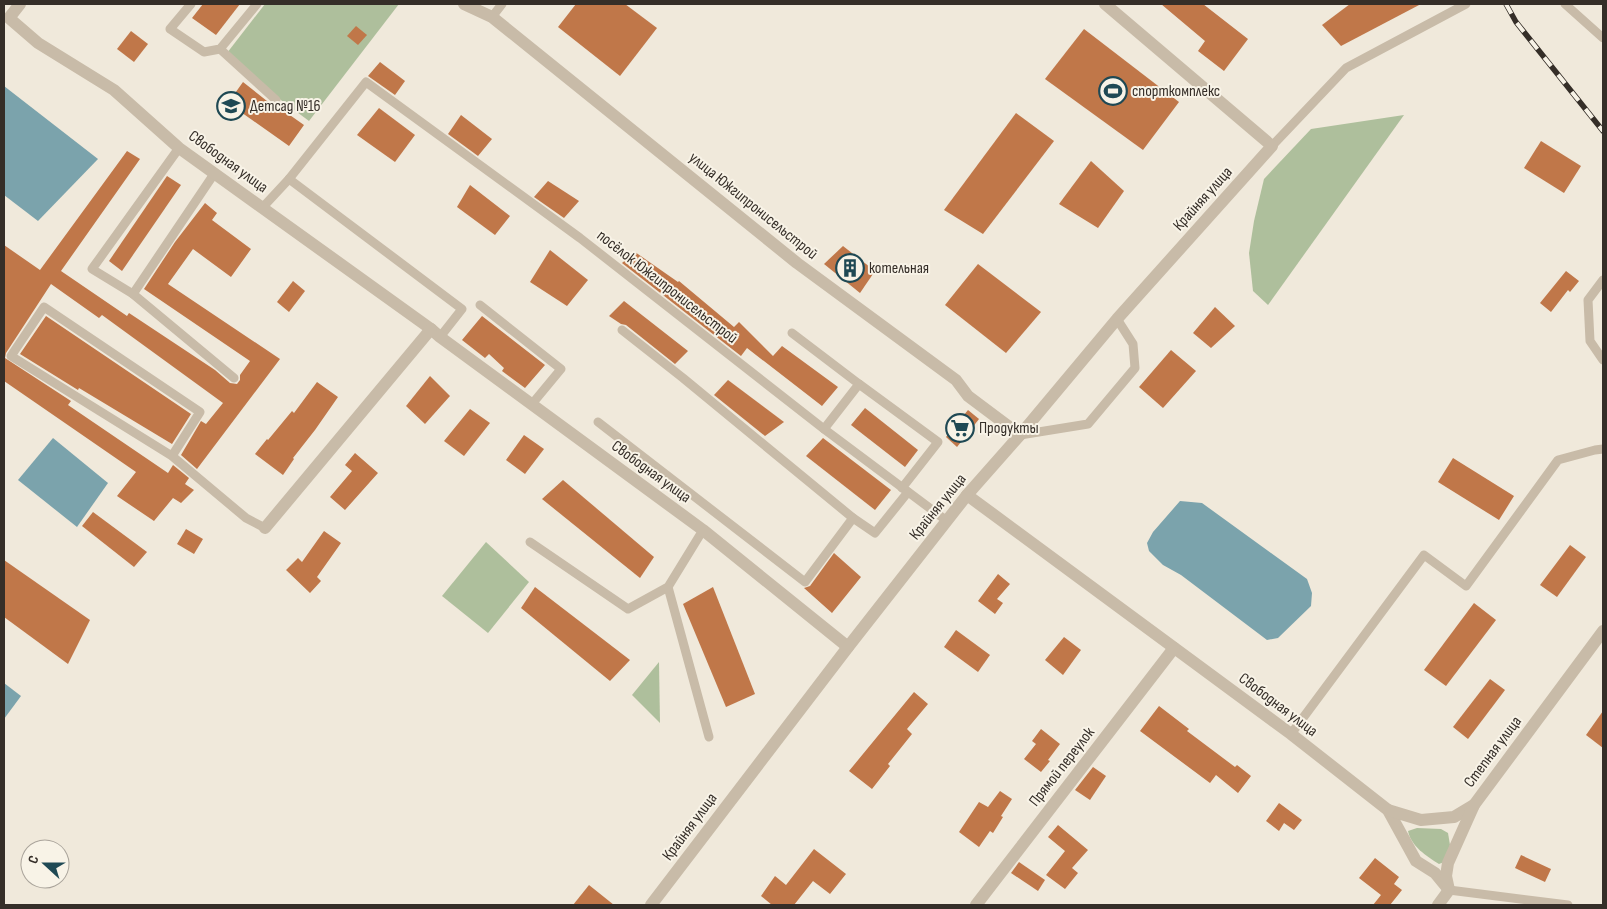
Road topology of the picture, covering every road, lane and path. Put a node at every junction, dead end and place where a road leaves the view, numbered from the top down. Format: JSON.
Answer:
{"nodes":[{"id":1,"x":20,"y":4,"type":"edge"},
{"id":2,"x":191,"y":4,"type":"edge"},
{"id":3,"x":257,"y":4,"type":"edge"},
{"id":4,"x":464,"y":4,"type":"edge"},
{"id":5,"x":502,"y":4,"type":"edge"},
{"id":6,"x":1106,"y":4,"type":"edge"},
{"id":7,"x":1466,"y":4,"type":"edge"},
{"id":8,"x":1565,"y":4,"type":"edge"},
{"id":9,"x":6,"y":16,"type":"edge"},
{"id":10,"x":492,"y":17,"type":"junction"},
{"id":11,"x":1603,"y":38,"type":"edge"},
{"id":12,"x":220,"y":49,"type":"junction"},
{"id":13,"x":276,"y":100,"type":"dead end"},
{"id":14,"x":1272,"y":146,"type":"junction"},
{"id":15,"x":179,"y":148,"type":"junction"},
{"id":16,"x":214,"y":174,"type":"junction"},
{"id":17,"x":289,"y":179,"type":"junction"},
{"id":18,"x":263,"y":207,"type":"junction"},
{"id":19,"x":1603,"y":280,"type":"edge"},
{"id":20,"x":134,"y":294,"type":"junction"},
{"id":21,"x":480,"y":305,"type":"dead end"},
{"id":22,"x":1117,"y":319,"type":"junction"},
{"id":23,"x":622,"y":330,"type":"dead end"},
{"id":24,"x":435,"y":333,"type":"junction"},
{"id":25,"x":792,"y":333,"type":"dead end"},
{"id":26,"x":1603,"y":360,"type":"edge"},
{"id":27,"x":234,"y":378,"type":"dead end"},
{"id":28,"x":859,"y":384,"type":"junction"},
{"id":29,"x":532,"y":404,"type":"junction"},
{"id":30,"x":598,"y":422,"type":"dead end"},
{"id":31,"x":824,"y":429,"type":"junction"},
{"id":32,"x":1020,"y":435,"type":"junction"},
{"id":33,"x":1603,"y":449,"type":"edge"},
{"id":34,"x":172,"y":456,"type":"junction"},
{"id":35,"x":905,"y":490,"type":"junction"},
{"id":36,"x":967,"y":495,"type":"junction"},
{"id":37,"x":853,"y":518,"type":"junction"},
{"id":38,"x":947,"y":521,"type":"junction"},
{"id":39,"x":265,"y":528,"type":"joint"},
{"id":40,"x":704,"y":530,"type":"junction"},
{"id":41,"x":530,"y":542,"type":"dead end"},
{"id":42,"x":668,"y":587,"type":"junction"},
{"id":43,"x":1603,"y":631,"type":"edge"},
{"id":44,"x":848,"y":647,"type":"junction"},
{"id":45,"x":1174,"y":648,"type":"junction"},
{"id":46,"x":1291,"y":734,"type":"junction"},
{"id":47,"x":709,"y":737,"type":"dead end"},
{"id":48,"x":1474,"y":805,"type":"junction"},
{"id":49,"x":1388,"y":810,"type":"junction"},
{"id":50,"x":1449,"y":890,"type":"junction"},
{"id":51,"x":1550,"y":904,"type":"edge"},
{"id":52,"x":651,"y":905,"type":"edge"},
{"id":53,"x":976,"y":905,"type":"edge"},
{"id":54,"x":1438,"y":905,"type":"edge"},
{"id":55,"x":1568,"y":905,"type":"edge"}],
"edges":[{"from":1,"to":9,"type":"street"},
{"from":2,"to":12,"type":"lane"},
{"from":3,"to":12,"type":"lane"},
{"from":4,"to":10,"type":"street","name":"улица Южгипронисельстрой"},
{"from":5,"to":10,"type":"lane"},
{"from":6,"to":14,"type":"street"},
{"from":7,"to":14,"type":"lane"},
{"from":8,"to":11,"type":"lane"},
{"from":9,"to":15,"type":"street","name":"Свободная улица"},
{"from":10,"to":32,"type":"street","name":"улица Южгипронисельстрой"},
{"from":12,"to":13,"type":"lane"},
{"from":14,"to":22,"type":"street","name":"Крайняя улица"},
{"from":15,"to":16,"type":"street","name":"Свободная улица"},
{"from":15,"to":20,"type":"lane"},
{"from":16,"to":18,"type":"street","name":"Свободная улица"},
{"from":16,"to":20,"type":"lane"},
{"from":17,"to":18,"type":"lane"},
{"from":17,"to":24,"type":"lane"},
{"from":17,"to":31,"type":"lane","name":"посёлок Южгипронисельстрой"},
{"from":18,"to":24,"type":"street","name":"Свободная улица"},
{"from":19,"to":26,"type":"lane"},
{"from":20,"to":27,"type":"lane"},
{"from":21,"to":29,"type":"lane"},
{"from":22,"to":32,"type":"street","name":"Крайняя улица"},
{"from":22,"to":32,"type":"lane"},
{"from":23,"to":37,"type":"lane"},
{"from":24,"to":29,"type":"street","name":"Свободная улица"},
{"from":24,"to":39,"type":"street"},
{"from":25,"to":28,"type":"lane"},
{"from":28,"to":31,"type":"lane"},
{"from":28,"to":35,"type":"lane"},
{"from":29,"to":40,"type":"street","name":"Свободная улица"},
{"from":30,"to":37,"type":"lane"},
{"from":31,"to":35,"type":"lane","name":"посёлок Южгипронисельстрой"},
{"from":32,"to":36,"type":"street","name":"Крайняя улица"},
{"from":33,"to":46,"type":"lane"},
{"from":34,"to":34,"type":"lane"},
{"from":34,"to":39,"type":"lane"},
{"from":35,"to":37,"type":"lane"},
{"from":35,"to":38,"type":"lane","name":"посёлок Южгипронисельстрой"},
{"from":36,"to":38,"type":"street","name":"Крайняя улица"},
{"from":36,"to":45,"type":"street","name":"Свободная улица"},
{"from":38,"to":44,"type":"street","name":"Крайняя улица"},
{"from":40,"to":42,"type":"lane"},
{"from":40,"to":44,"type":"street","name":"Свободная улица"},
{"from":41,"to":42,"type":"lane"},
{"from":42,"to":47,"type":"lane"},
{"from":43,"to":48,"type":"street","name":"Степная улица"},
{"from":44,"to":52,"type":"street","name":"Крайняя улица"},
{"from":45,"to":46,"type":"street","name":"Свободная улица"},
{"from":45,"to":53,"type":"street","name":"Прямой переулок"},
{"from":46,"to":49,"type":"street","name":"Свободная улица"},
{"from":48,"to":49,"type":"street"},
{"from":48,"to":50,"type":"street","name":"Степная улица"},
{"from":49,"to":50,"type":"street","name":"Свободная улица"},
{"from":50,"to":51,"type":"lane"},
{"from":50,"to":54,"type":"street"},
{"from":51,"to":55,"type":"lane"}]}
